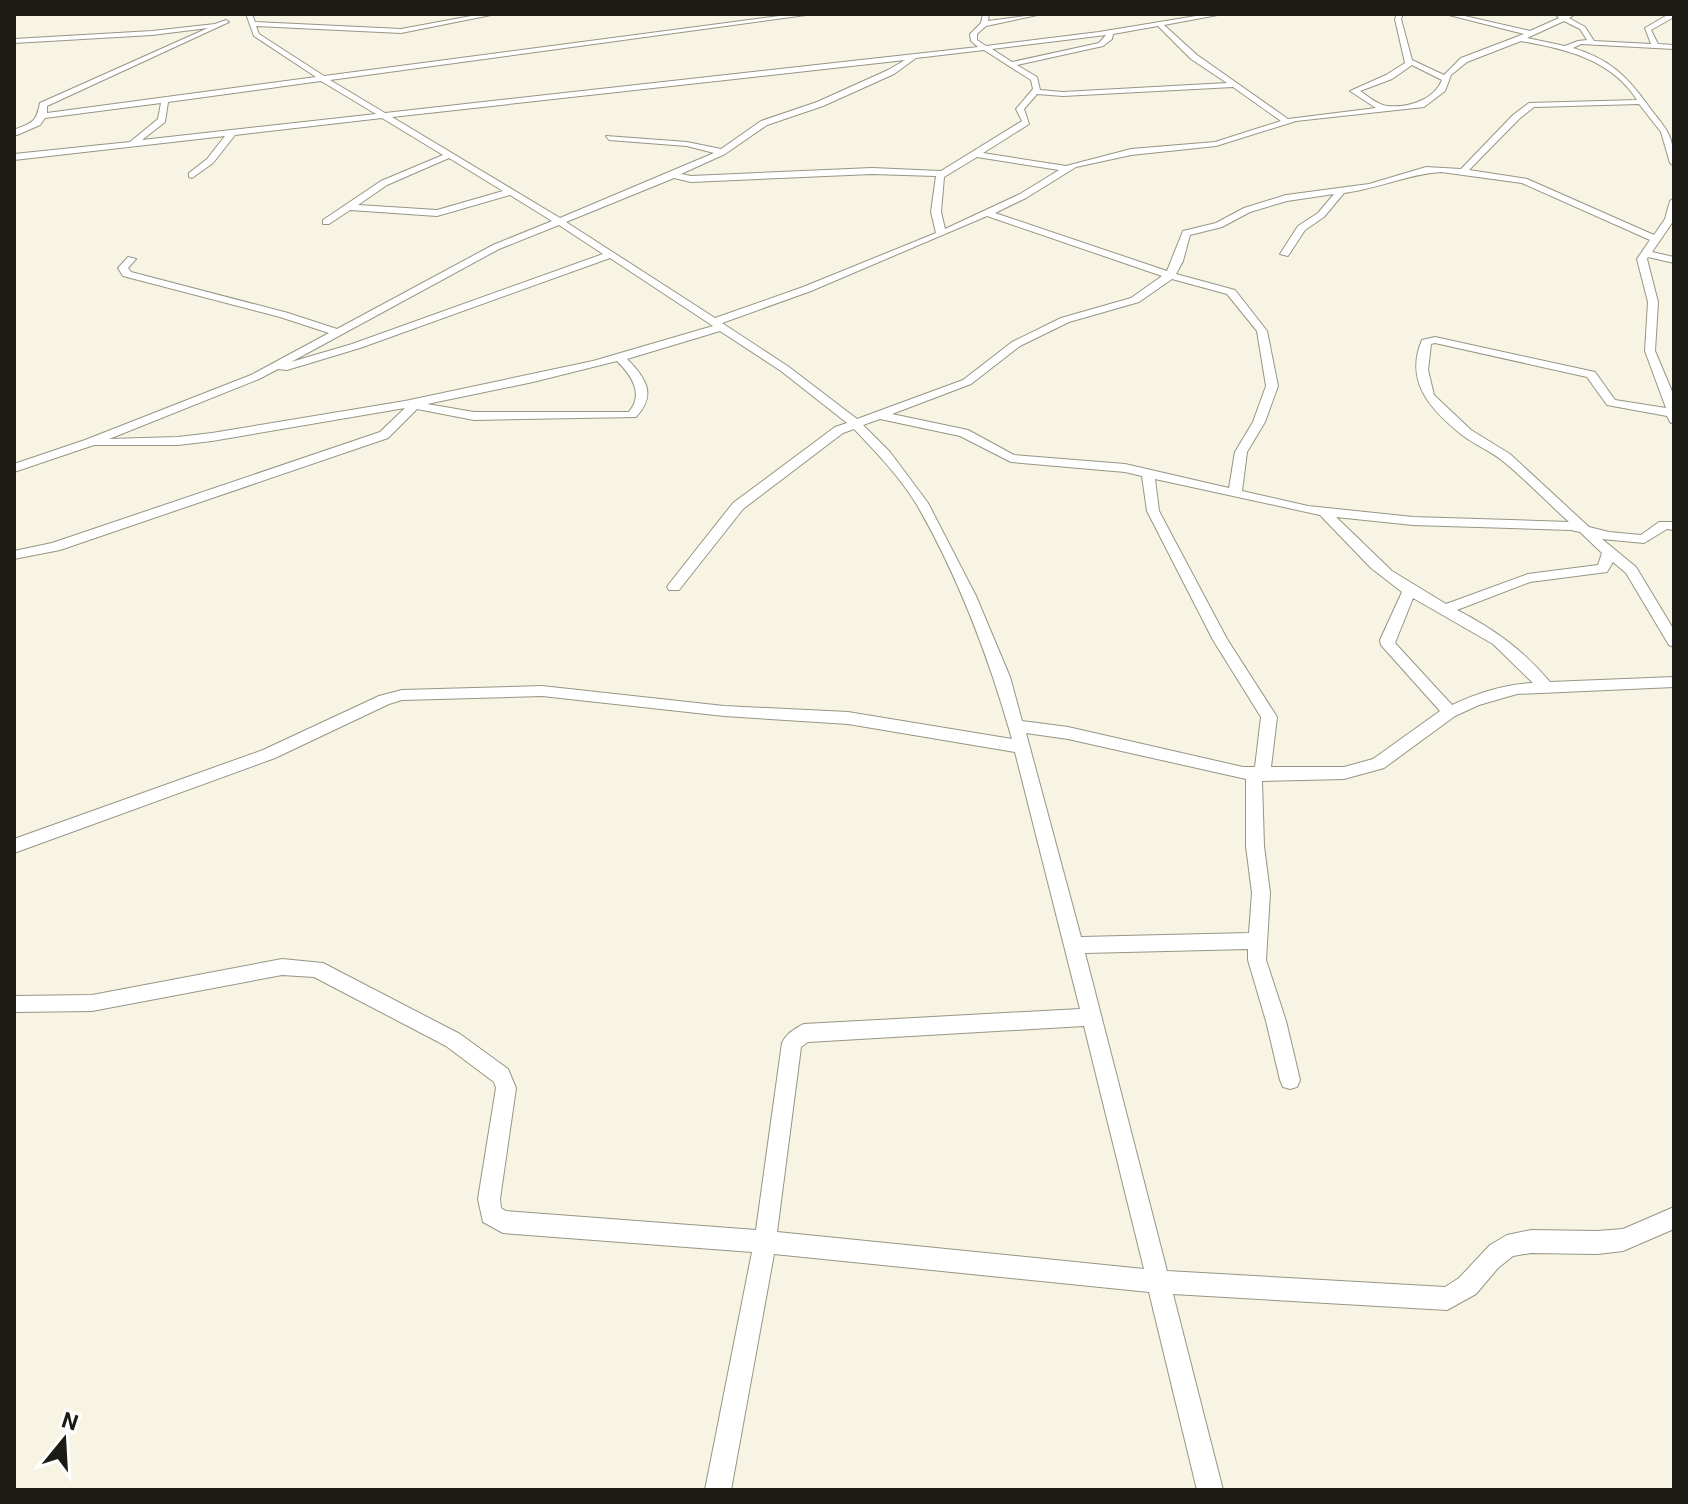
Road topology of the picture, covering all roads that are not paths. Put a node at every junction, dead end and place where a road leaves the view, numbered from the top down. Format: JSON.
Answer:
{"nodes":[{"id":1,"x":493,"y":14,"type":"edge"},
{"id":2,"x":810,"y":14,"type":"edge"},
{"id":3,"x":986,"y":14,"type":"edge"},
{"id":4,"x":1039,"y":14,"type":"edge"},
{"id":5,"x":1220,"y":14,"type":"edge"},
{"id":6,"x":1400,"y":14,"type":"edge"},
{"id":7,"x":1448,"y":14,"type":"edge"},
{"id":8,"x":1674,"y":14,"type":"edge"},
{"id":9,"x":1565,"y":15,"type":"edge"},
{"id":10,"x":249,"y":17,"type":"edge"},
{"id":11,"x":351,"y":20,"type":"dead end"},
{"id":12,"x":226,"y":22,"type":"junction"},
{"id":13,"x":984,"y":24,"type":"junction"},
{"id":14,"x":1159,"y":24,"type":"junction"},
{"id":15,"x":340,"y":26,"type":"junction"},
{"id":16,"x":1109,"y":32,"type":"junction"},
{"id":17,"x":1532,"y":34,"type":"junction"},
{"id":18,"x":1521,"y":38,"type":"junction"},
{"id":19,"x":14,"y":41,"type":"edge"},
{"id":20,"x":1591,"y":42,"type":"junction"},
{"id":21,"x":1656,"y":46,"type":"junction"},
{"id":22,"x":1674,"y":47,"type":"edge"},
{"id":23,"x":982,"y":48,"type":"junction"},
{"id":24,"x":1567,"y":48,"type":"junction"},
{"id":25,"x":915,"y":56,"type":"junction"},
{"id":26,"x":1408,"y":61,"type":"junction"},
{"id":27,"x":1012,"y":64,"type":"junction"},
{"id":28,"x":323,"y":79,"type":"junction"},
{"id":29,"x":1446,"y":79,"type":"junction"},
{"id":30,"x":1235,"y":85,"type":"junction"},
{"id":31,"x":1036,"y":92,"type":"junction"},
{"id":32,"x":165,"y":99,"type":"junction"},
{"id":33,"x":1643,"y":102,"type":"junction"},
{"id":34,"x":100,"y":109,"type":"junction"},
{"id":35,"x":1384,"y":109,"type":"junction"},
{"id":36,"x":43,"y":116,"type":"junction"},
{"id":37,"x":387,"y":118,"type":"junction"},
{"id":38,"x":1286,"y":121,"type":"junction"},
{"id":39,"x":18,"y":132,"type":"edge"},
{"id":40,"x":231,"y":134,"type":"junction"},
{"id":41,"x":609,"y":138,"type":"dead end"},
{"id":42,"x":133,"y":144,"type":"junction"},
{"id":43,"x":722,"y":152,"type":"junction"},
{"id":44,"x":976,"y":154,"type":"junction"},
{"id":45,"x":449,"y":155,"type":"junction"},
{"id":46,"x":14,"y":157,"type":"edge"},
{"id":47,"x":1674,"y":163,"type":"edge"},
{"id":48,"x":1065,"y":168,"type":"junction"},
{"id":49,"x":1464,"y":171,"type":"junction"},
{"id":50,"x":943,"y":174,"type":"junction"},
{"id":51,"x":192,"y":175,"type":"dead end"},
{"id":52,"x":673,"y":175,"type":"junction"},
{"id":53,"x":1342,"y":190,"type":"junction"},
{"id":54,"x":511,"y":192,"type":"junction"},
{"id":55,"x":1674,"y":201,"type":"edge"},
{"id":56,"x":349,"y":207,"type":"junction"},
{"id":57,"x":987,"y":213,"type":"junction"},
{"id":58,"x":326,"y":222,"type":"dead end"},
{"id":59,"x":562,"y":223,"type":"junction"},
{"id":60,"x":941,"y":234,"type":"junction"},
{"id":61,"x":1655,"y":239,"type":"junction"},
{"id":62,"x":1644,"y":253,"type":"junction"},
{"id":63,"x":1285,"y":254,"type":"dead end"},
{"id":64,"x":610,"y":255,"type":"junction"},
{"id":65,"x":131,"y":259,"type":"dead end"},
{"id":66,"x":1674,"y":260,"type":"edge"},
{"id":67,"x":1170,"y":275,"type":"junction"},
{"id":68,"x":717,"y":325,"type":"junction"},
{"id":69,"x":336,"y":332,"type":"junction"},
{"id":70,"x":619,"y":357,"type":"junction"},
{"id":71,"x":255,"y":377,"type":"junction"},
{"id":72,"x":412,"y":405,"type":"junction"},
{"id":73,"x":882,"y":415,"type":"junction"},
{"id":74,"x":1673,"y":417,"type":"edge"},
{"id":75,"x":856,"y":424,"type":"junction"},
{"id":76,"x":89,"y":443,"type":"junction"},
{"id":77,"x":14,"y":468,"type":"edge"},
{"id":78,"x":1148,"y":473,"type":"junction"},
{"id":79,"x":1235,"y":493,"type":"junction"},
{"id":80,"x":1324,"y":512,"type":"junction"},
{"id":81,"x":1674,"y":526,"type":"edge"},
{"id":82,"x":1582,"y":527,"type":"junction"},
{"id":83,"x":1609,"y":552,"type":"junction"},
{"id":84,"x":14,"y":555,"type":"edge"},
{"id":85,"x":1602,"y":569,"type":"junction"},
{"id":86,"x":1640,"y":584,"type":"junction"},
{"id":87,"x":674,"y":587,"type":"dead end"},
{"id":88,"x":1410,"y":590,"type":"junction"},
{"id":89,"x":1447,"y":609,"type":"junction"},
{"id":90,"x":1674,"y":642,"type":"edge"},
{"id":91,"x":1674,"y":682,"type":"edge"},
{"id":92,"x":1545,"y":687,"type":"junction"},
{"id":93,"x":1450,"y":712,"type":"junction"},
{"id":94,"x":1016,"y":726,"type":"junction"},
{"id":95,"x":1022,"y":747,"type":"junction"},
{"id":96,"x":1258,"y":775,"type":"junction"},
{"id":97,"x":14,"y":846,"type":"edge"},
{"id":98,"x":1256,"y":941,"type":"junction"},
{"id":99,"x":1074,"y":945,"type":"junction"},
{"id":100,"x":14,"y":1004,"type":"edge"},
{"id":101,"x":1092,"y":1017,"type":"junction"},
{"id":102,"x":1290,"y":1080,"type":"dead end"},
{"id":103,"x":1674,"y":1218,"type":"edge"},
{"id":104,"x":765,"y":1242,"type":"junction"},
{"id":105,"x":1158,"y":1282,"type":"junction"},
{"id":106,"x":718,"y":1490,"type":"edge"},
{"id":107,"x":1210,"y":1490,"type":"edge"}],
"edges":[{"from":1,"to":15,"type":"street"},
{"from":2,"to":28,"type":"street"},
{"from":3,"to":13,"type":"street"},
{"from":4,"to":13,"type":"street"},
{"from":5,"to":14,"type":"street"},
{"from":6,"to":26,"type":"street"},
{"from":7,"to":17,"type":"street"},
{"from":8,"to":21,"type":"street"},
{"from":9,"to":17,"type":"street"},
{"from":9,"to":20,"type":"street"},
{"from":10,"to":12,"type":"street"},
{"from":10,"to":15,"type":"street"},
{"from":10,"to":28,"type":"street"},
{"from":11,"to":15,"type":"street"},
{"from":12,"to":19,"type":"street"},
{"from":12,"to":36,"type":"street"},
{"from":13,"to":23,"type":"street"},
{"from":14,"to":16,"type":"street"},
{"from":14,"to":30,"type":"street"},
{"from":16,"to":23,"type":"street"},
{"from":16,"to":27,"type":"street"},
{"from":17,"to":18,"type":"street"},
{"from":18,"to":24,"type":"street"},
{"from":18,"to":29,"type":"street"},
{"from":20,"to":21,"type":"street"},
{"from":20,"to":24,"type":"street"},
{"from":21,"to":22,"type":"street"},
{"from":23,"to":25,"type":"street"},
{"from":23,"to":27,"type":"street"},
{"from":24,"to":33,"type":"street"},
{"from":25,"to":37,"type":"street"},
{"from":25,"to":43,"type":"street"},
{"from":26,"to":29,"type":"street"},
{"from":26,"to":35,"type":"street"},
{"from":27,"to":31,"type":"street"},
{"from":28,"to":32,"type":"street"},
{"from":28,"to":37,"type":"street"},
{"from":29,"to":35,"type":"street"},
{"from":30,"to":31,"type":"street"},
{"from":30,"to":38,"type":"street"},
{"from":31,"to":44,"type":"street"},
{"from":32,"to":34,"type":"street"},
{"from":32,"to":42,"type":"street"},
{"from":33,"to":47,"type":"street"},
{"from":33,"to":49,"type":"street"},
{"from":34,"to":36,"type":"street"},
{"from":34,"to":39,"type":"street"},
{"from":35,"to":38,"type":"street"},
{"from":36,"to":39,"type":"street"},
{"from":37,"to":40,"type":"street"},
{"from":37,"to":45,"type":"street"},
{"from":38,"to":48,"type":"street"},
{"from":40,"to":42,"type":"street"},
{"from":40,"to":51,"type":"street"},
{"from":41,"to":43,"type":"street"},
{"from":42,"to":46,"type":"street"},
{"from":43,"to":52,"type":"street"},
{"from":44,"to":48,"type":"street"},
{"from":44,"to":50,"type":"street"},
{"from":45,"to":54,"type":"street"},
{"from":45,"to":56,"type":"street"},
{"from":48,"to":57,"type":"street"},
{"from":49,"to":53,"type":"street"},
{"from":49,"to":61,"type":"street"},
{"from":50,"to":52,"type":"street"},
{"from":50,"to":60,"type":"street"},
{"from":52,"to":59,"type":"street"},
{"from":53,"to":63,"type":"street"},
{"from":53,"to":67,"type":"street"},
{"from":54,"to":56,"type":"street"},
{"from":54,"to":59,"type":"street"},
{"from":55,"to":61,"type":"street"},
{"from":56,"to":58,"type":"street"},
{"from":57,"to":60,"type":"street"},
{"from":57,"to":67,"type":"street"},
{"from":59,"to":64,"type":"street"},
{"from":59,"to":69,"type":"street"},
{"from":60,"to":68,"type":"street"},
{"from":61,"to":62,"type":"street"},
{"from":62,"to":66,"type":"street"},
{"from":62,"to":74,"type":"street"},
{"from":64,"to":68,"type":"street"},
{"from":64,"to":71,"type":"street"},
{"from":65,"to":69,"type":"street"},
{"from":67,"to":73,"type":"street"},
{"from":67,"to":79,"type":"street"},
{"from":68,"to":70,"type":"street"},
{"from":68,"to":75,"type":"street"},
{"from":69,"to":71,"type":"street"},
{"from":70,"to":72,"type":"street"},
{"from":70,"to":72,"type":"street"},
{"from":71,"to":76,"type":"street"},
{"from":72,"to":76,"type":"street"},
{"from":72,"to":84,"type":"street"},
{"from":73,"to":75,"type":"street"},
{"from":73,"to":78,"type":"street"},
{"from":74,"to":82,"type":"street"},
{"from":75,"to":87,"type":"street"},
{"from":75,"to":94,"type":"street"},
{"from":76,"to":77,"type":"street"},
{"from":78,"to":79,"type":"street"},
{"from":78,"to":96,"type":"street"},
{"from":79,"to":80,"type":"street"},
{"from":80,"to":82,"type":"street"},
{"from":80,"to":88,"type":"street"},
{"from":81,"to":82,"type":"street"},
{"from":82,"to":83,"type":"street"},
{"from":83,"to":85,"type":"street"},
{"from":83,"to":86,"type":"street"},
{"from":85,"to":86,"type":"street"},
{"from":85,"to":89,"type":"street"},
{"from":86,"to":90,"type":"street"},
{"from":88,"to":89,"type":"street"},
{"from":88,"to":93,"type":"street"},
{"from":89,"to":92,"type":"street"},
{"from":91,"to":92,"type":"street"},
{"from":92,"to":93,"type":"street"},
{"from":93,"to":96,"type":"street"},
{"from":94,"to":95,"type":"street"},
{"from":94,"to":96,"type":"street"},
{"from":95,"to":97,"type":"street"},
{"from":95,"to":99,"type":"street"},
{"from":96,"to":98,"type":"street"},
{"from":98,"to":99,"type":"street"},
{"from":98,"to":102,"type":"street"},
{"from":99,"to":101,"type":"street"},
{"from":100,"to":104,"type":"street"},
{"from":101,"to":104,"type":"street"},
{"from":101,"to":105,"type":"street"},
{"from":103,"to":105,"type":"street"},
{"from":104,"to":105,"type":"street"},
{"from":104,"to":106,"type":"street"},
{"from":105,"to":107,"type":"street"}]}
